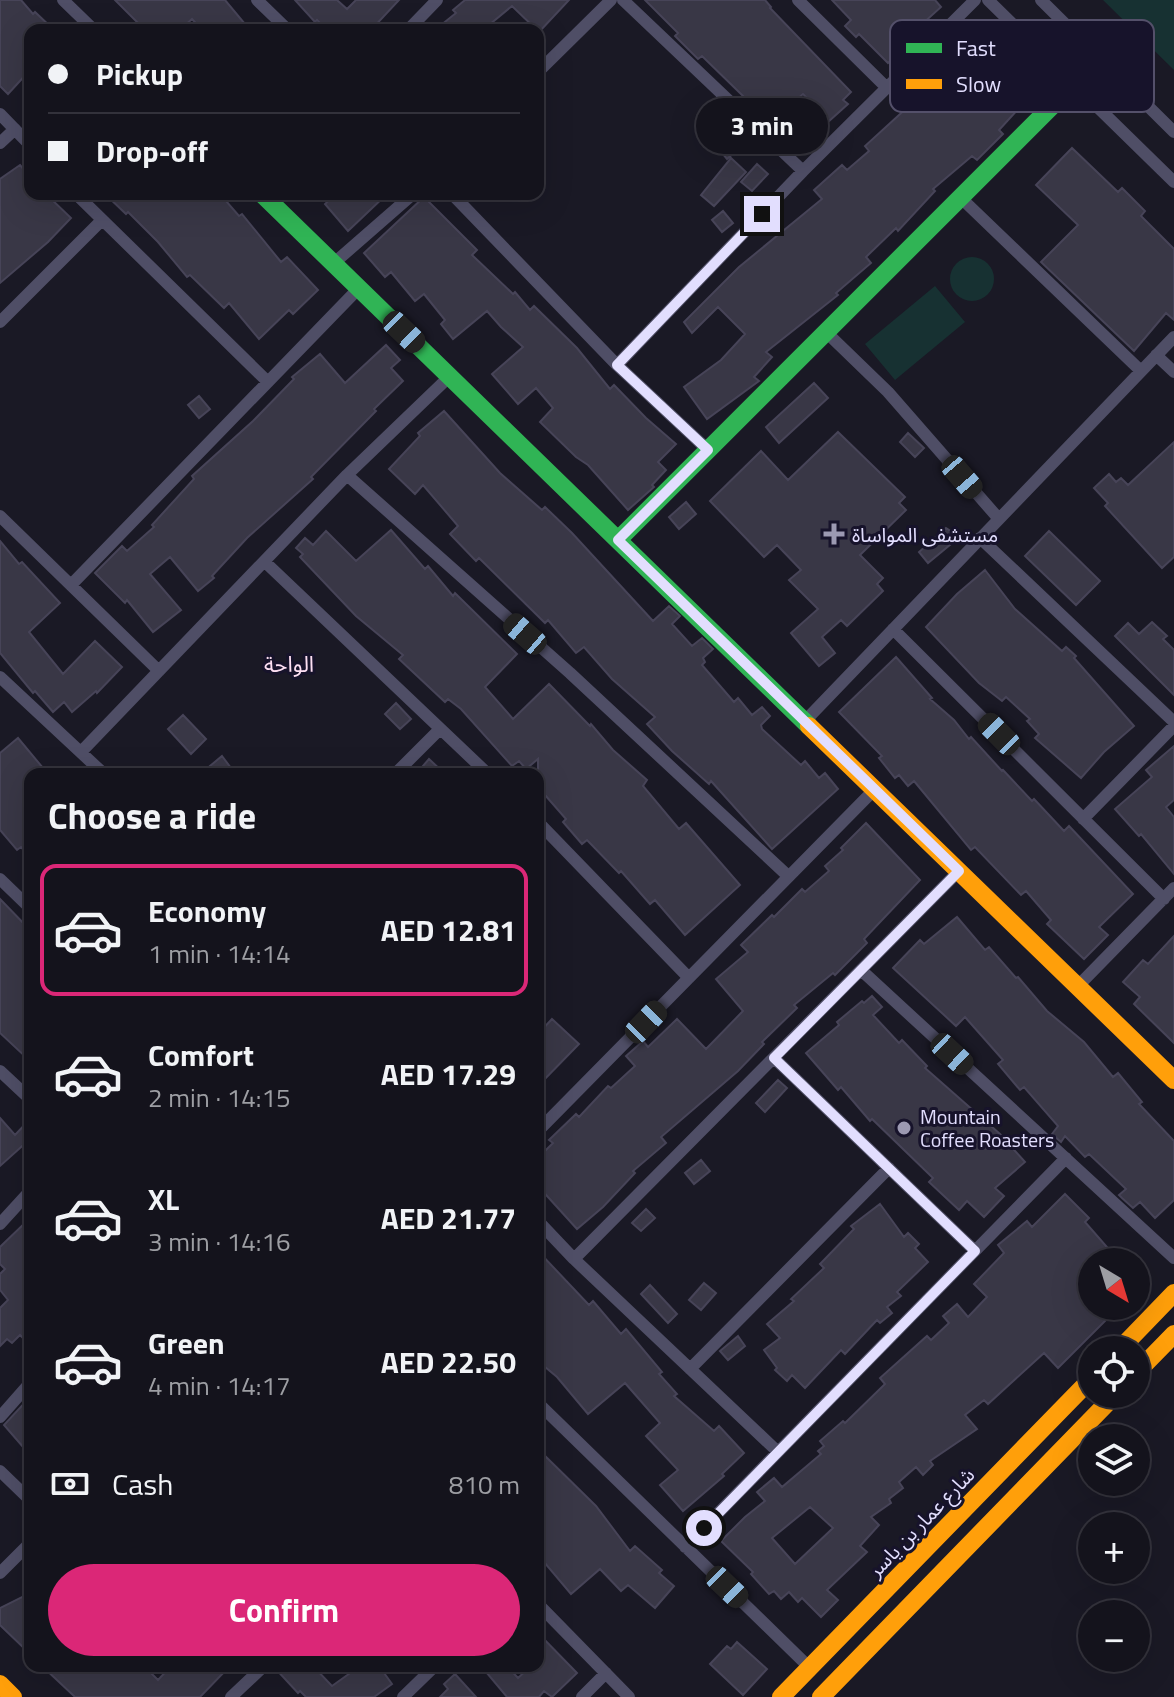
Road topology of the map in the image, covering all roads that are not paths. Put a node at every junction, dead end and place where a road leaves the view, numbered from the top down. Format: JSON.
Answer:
{"nodes":[{"id":1,"x":63,"y":0,"type":"edge"},
{"id":2,"x":257,"y":0,"type":"edge"},
{"id":3,"x":437,"y":0,"type":"edge"},
{"id":4,"x":611,"y":0,"type":"edge"},
{"id":5,"x":623,"y":0,"type":"edge"},
{"id":6,"x":798,"y":0,"type":"edge"},
{"id":7,"x":975,"y":0,"type":"edge"},
{"id":8,"x":988,"y":0,"type":"edge"},
{"id":9,"x":1041,"y":0,"type":"edge"},
{"id":10,"x":955,"y":20,"type":"edge"},
{"id":11,"x":1008,"y":20,"type":"edge"},
{"id":12,"x":1061,"y":20,"type":"edge"},
{"id":13,"x":88,"y":24,"type":"edge"},
{"id":14,"x":282,"y":24,"type":"edge"},
{"id":15,"x":414,"y":24,"type":"edge"},
{"id":16,"x":544,"y":66,"type":"edge"},
{"id":17,"x":890,"y":85,"type":"edge"},
{"id":18,"x":887,"y":88,"type":"junction"},
{"id":19,"x":1046,"y":112,"type":"edge"},
{"id":20,"x":1103,"y":112,"type":"edge"},
{"id":21,"x":1154,"y":112,"type":"edge"},
{"id":22,"x":0,"y":114,"type":"edge"},
{"id":23,"x":15,"y":129,"type":"junction"},
{"id":24,"x":1174,"y":132,"type":"edge"},
{"id":25,"x":24,"y":139,"type":"edge"},
{"id":26,"x":0,"y":143,"type":"edge"},
{"id":27,"x":803,"y":171,"type":"junction"},
{"id":28,"x":1174,"y":182,"type":"edge"},
{"id":29,"x":961,"y":198,"type":"junction"},
{"id":30,"x":82,"y":200,"type":"edge"},
{"id":31,"x":268,"y":200,"type":"edge"},
{"id":32,"x":406,"y":200,"type":"edge"},
{"id":33,"x":458,"y":200,"type":"edge"},
{"id":34,"x":101,"y":221,"type":"junction"},
{"id":35,"x":334,"y":263,"type":"junction"},
{"id":36,"x":359,"y":288,"type":"junction"},
{"id":37,"x":0,"y":322,"type":"edge"},
{"id":38,"x":826,"y":332,"type":"junction"},
{"id":39,"x":1174,"y":337,"type":"edge"},
{"id":40,"x":1156,"y":355,"type":"junction"},
{"id":41,"x":617,"y":365,"type":"junction"},
{"id":42,"x":1141,"y":371,"type":"junction"},
{"id":43,"x":1174,"y":372,"type":"edge"},
{"id":44,"x":450,"y":376,"type":"junction"},
{"id":45,"x":268,"y":382,"type":"junction"},
{"id":46,"x":708,"y":450,"type":"junction"},
{"id":47,"x":347,"y":475,"type":"junction"},
{"id":48,"x":0,"y":516,"type":"edge"},
{"id":49,"x":999,"y":519,"type":"junction"},
{"id":50,"x":980,"y":538,"type":"junction"},
{"id":51,"x":618,"y":540,"type":"junction"},
{"id":52,"x":265,"y":562,"type":"junction"},
{"id":53,"x":71,"y":585,"type":"junction"},
{"id":54,"x":893,"y":629,"type":"junction"},
{"id":55,"x":159,"y":671,"type":"junction"},
{"id":56,"x":0,"y":677,"type":"edge"},
{"id":57,"x":805,"y":721,"type":"junction"},
{"id":58,"x":1174,"y":724,"type":"edge"},
{"id":59,"x":440,"y":729,"type":"junction"},
{"id":60,"x":81,"y":752,"type":"junction"},
{"id":61,"x":98,"y":768,"type":"edge"},
{"id":62,"x":401,"y":768,"type":"edge"},
{"id":63,"x":482,"y":768,"type":"edge"},
{"id":64,"x":875,"y":789,"type":"junction"},
{"id":65,"x":1083,"y":819,"type":"junction"},
{"id":66,"x":544,"y":828,"type":"edge"},
{"id":67,"x":959,"y":871,"type":"junction"},
{"id":68,"x":787,"y":875,"type":"junction"},
{"id":69,"x":0,"y":879,"type":"edge"},
{"id":70,"x":1174,"y":888,"type":"edge"},
{"id":71,"x":1164,"y":899,"type":"junction"},
{"id":72,"x":24,"y":902,"type":"edge"},
{"id":73,"x":861,"y":970,"type":"junction"},
{"id":74,"x":689,"y":978,"type":"junction"},
{"id":75,"x":1078,"y":986,"type":"junction"},
{"id":76,"x":774,"y":1058,"type":"junction"},
{"id":77,"x":0,"y":1071,"type":"edge"},
{"id":78,"x":1172,"y":1074,"type":"edge"},
{"id":79,"x":24,"y":1093,"type":"edge"},
{"id":80,"x":544,"y":1125,"type":"edge"},
{"id":81,"x":1066,"y":1158,"type":"junction"},
{"id":82,"x":889,"y":1168,"type":"junction"},
{"id":83,"x":24,"y":1198,"type":"edge"},
{"id":84,"x":0,"y":1224,"type":"edge"},
{"id":85,"x":544,"y":1227,"type":"edge"},
{"id":86,"x":975,"y":1251,"type":"junction"},
{"id":87,"x":1174,"y":1258,"type":"edge"},
{"id":88,"x":574,"y":1259,"type":"junction"},
{"id":89,"x":1174,"y":1293,"type":"edge"},
{"id":90,"x":1174,"y":1334,"type":"edge"},
{"id":91,"x":1133,"y":1336,"type":"edge"},
{"id":92,"x":1150,"y":1359,"type":"edge"},
{"id":93,"x":690,"y":1369,"type":"junction"},
{"id":94,"x":24,"y":1390,"type":"edge"},
{"id":95,"x":1078,"y":1392,"type":"edge"},
{"id":96,"x":1102,"y":1408,"type":"edge"},
{"id":97,"x":544,"y":1409,"type":"edge"},
{"id":98,"x":0,"y":1417,"type":"edge"},
{"id":99,"x":778,"y":1452,"type":"junction"},
{"id":100,"x":0,"y":1471,"type":"edge"},
{"id":101,"x":24,"y":1494,"type":"edge"},
{"id":102,"x":685,"y":1547,"type":"junction"},
{"id":103,"x":24,"y":1549,"type":"edge"},
{"id":104,"x":0,"y":1573,"type":"edge"},
{"id":105,"x":544,"y":1610,"type":"edge"},
{"id":106,"x":810,"y":1668,"type":"junction"},
{"id":107,"x":258,"y":1672,"type":"edge"},
{"id":108,"x":429,"y":1672,"type":"edge"},
{"id":109,"x":606,"y":1673,"type":"junction"},
{"id":110,"x":0,"y":1684,"type":"edge"},
{"id":111,"x":13,"y":1697,"type":"edge"},
{"id":112,"x":231,"y":1697,"type":"edge"},
{"id":113,"x":403,"y":1697,"type":"edge"},
{"id":114,"x":582,"y":1697,"type":"edge"},
{"id":115,"x":629,"y":1697,"type":"edge"},
{"id":116,"x":781,"y":1697,"type":"edge"},
{"id":117,"x":821,"y":1697,"type":"edge"}],
"edges":[{"from":1,"to":13,"type":"street"},
{"from":2,"to":14,"type":"street"},
{"from":3,"to":15,"type":"street"},
{"from":4,"to":16,"type":"street"},
{"from":5,"to":27,"type":"street"},
{"from":6,"to":18,"type":"street"},
{"from":7,"to":10,"type":"street"},
{"from":8,"to":11,"type":"street"},
{"from":9,"to":12,"type":"street"},
{"from":17,"to":18,"type":"street"},
{"from":18,"to":27,"type":"street"},
{"from":19,"to":29,"type":"street"},
{"from":20,"to":28,"type":"street"},
{"from":21,"to":24,"type":"street"},
{"from":22,"to":23,"type":"street"},
{"from":23,"to":25,"type":"street"},
{"from":23,"to":26,"type":"street"},
{"from":27,"to":41,"type":"street"},
{"from":29,"to":38,"type":"street"},
{"from":29,"to":42,"type":"street"},
{"from":30,"to":34,"type":"street"},
{"from":31,"to":35,"type":"street"},
{"from":32,"to":35,"type":"street"},
{"from":33,"to":41,"type":"street"},
{"from":34,"to":37,"type":"street"},
{"from":34,"to":45,"type":"street"},
{"from":35,"to":36,"type":"street"},
{"from":36,"to":44,"type":"street"},
{"from":36,"to":45,"type":"street"},
{"from":38,"to":46,"type":"street"},
{"from":38,"to":49,"type":"street"},
{"from":39,"to":40,"type":"street"},
{"from":40,"to":42,"type":"street"},
{"from":40,"to":43,"type":"street"},
{"from":41,"to":46,"type":"street"},
{"from":42,"to":49,"type":"street"},
{"from":44,"to":47,"type":"street"},
{"from":44,"to":51,"type":"street"},
{"from":45,"to":53,"type":"street"},
{"from":46,"to":51,"type":"street"},
{"from":47,"to":52,"type":"street"},
{"from":47,"to":68,"type":"street"},
{"from":48,"to":53,"type":"street"},
{"from":49,"to":50,"type":"street"},
{"from":50,"to":54,"type":"street"},
{"from":50,"to":58,"type":"street"},
{"from":51,"to":57,"type":"street"},
{"from":52,"to":55,"type":"street"},
{"from":52,"to":59,"type":"street"},
{"from":53,"to":55,"type":"street"},
{"from":54,"to":57,"type":"street"},
{"from":54,"to":65,"type":"street"},
{"from":55,"to":60,"type":"street"},
{"from":56,"to":60,"type":"street"},
{"from":57,"to":64,"type":"street"},
{"from":58,"to":65,"type":"street"},
{"from":59,"to":62,"type":"street"},
{"from":59,"to":63,"type":"street"},
{"from":60,"to":61,"type":"street"},
{"from":64,"to":67,"type":"street"},
{"from":64,"to":68,"type":"street"},
{"from":65,"to":71,"type":"street"},
{"from":66,"to":74,"type":"street"},
{"from":67,"to":73,"type":"street"},
{"from":67,"to":75,"type":"street"},
{"from":68,"to":74,"type":"street"},
{"from":69,"to":72,"type":"street"},
{"from":70,"to":71,"type":"street"},
{"from":71,"to":75,"type":"street"},
{"from":73,"to":76,"type":"street"},
{"from":73,"to":81,"type":"street"},
{"from":74,"to":80,"type":"street"},
{"from":75,"to":78,"type":"street"},
{"from":76,"to":82,"type":"street"},
{"from":76,"to":88,"type":"street"},
{"from":77,"to":79,"type":"street"},
{"from":81,"to":86,"type":"street"},
{"from":81,"to":87,"type":"street"},
{"from":82,"to":86,"type":"street"},
{"from":82,"to":93,"type":"street"},
{"from":83,"to":84,"type":"street"},
{"from":85,"to":88,"type":"street"},
{"from":86,"to":99,"type":"street"},
{"from":88,"to":93,"type":"street"},
{"from":89,"to":91,"type":"street"},
{"from":90,"to":92,"type":"street"},
{"from":93,"to":99,"type":"street"},
{"from":94,"to":98,"type":"street"},
{"from":95,"to":106,"type":"street","name":"شارع عمار بن ياسر"},
{"from":96,"to":117,"type":"street"},
{"from":97,"to":102,"type":"street"},
{"from":99,"to":102,"type":"street"},
{"from":100,"to":101,"type":"street"},
{"from":102,"to":106,"type":"street"},
{"from":103,"to":104,"type":"street"},
{"from":105,"to":109,"type":"street"},
{"from":106,"to":116,"type":"street","name":"شارع عمار بن ياسر"},
{"from":107,"to":112,"type":"street"},
{"from":108,"to":113,"type":"street"},
{"from":109,"to":114,"type":"street"},
{"from":109,"to":115,"type":"street"},
{"from":110,"to":111,"type":"street"}]}
